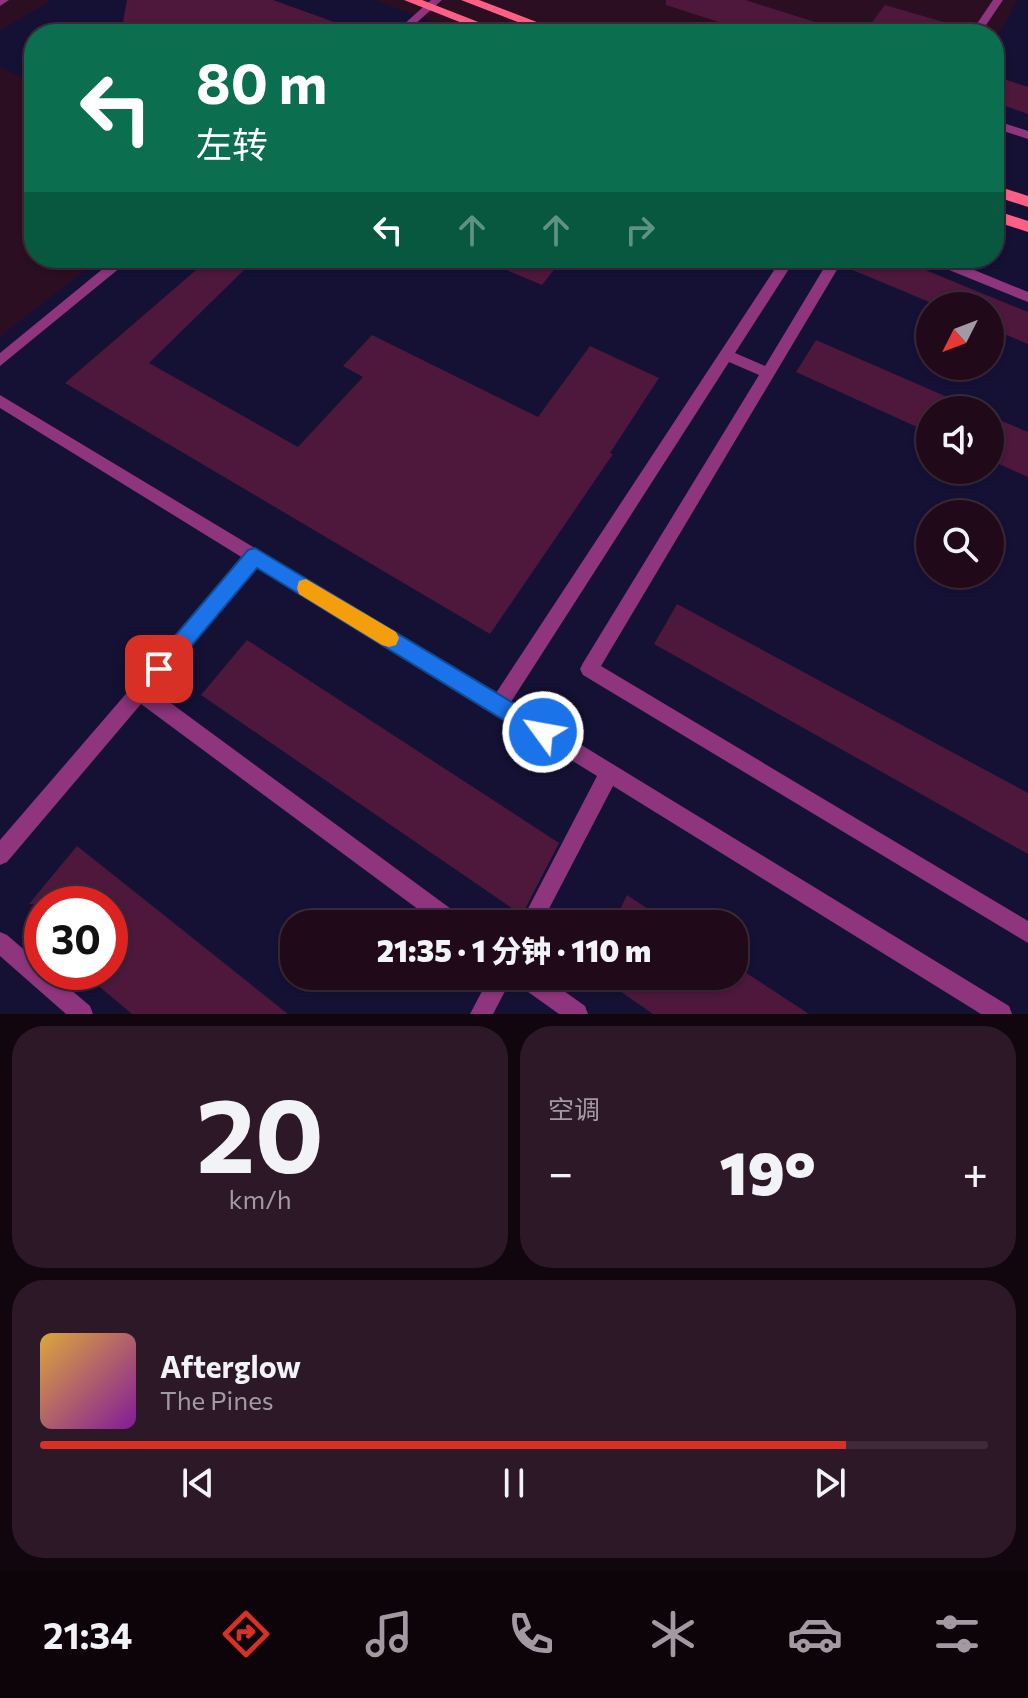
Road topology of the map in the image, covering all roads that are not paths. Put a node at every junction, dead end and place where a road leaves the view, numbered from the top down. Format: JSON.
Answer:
{"nodes":[{"id":1,"x":410,"y":0,"type":"edge"},
{"id":2,"x":467,"y":0,"type":"edge"},
{"id":3,"x":998,"y":0,"type":"edge"},
{"id":4,"x":434,"y":4,"type":"edge"},
{"id":5,"x":410,"y":24,"type":"edge"},
{"id":6,"x":479,"y":24,"type":"edge"},
{"id":7,"x":533,"y":24,"type":"edge"},
{"id":8,"x":982,"y":24,"type":"edge"},
{"id":9,"x":1004,"y":127,"type":"edge"},
{"id":10,"x":1028,"y":135,"type":"edge"},
{"id":11,"x":1004,"y":194,"type":"edge"},
{"id":12,"x":1028,"y":202,"type":"edge"},
{"id":13,"x":1004,"y":219,"type":"edge"},
{"id":14,"x":1028,"y":227,"type":"edge"},
{"id":15,"x":113,"y":268,"type":"edge"},
{"id":16,"x":783,"y":268,"type":"edge"},
{"id":17,"x":831,"y":268,"type":"edge"},
{"id":18,"x":957,"y":268,"type":"edge"},
{"id":19,"x":1028,"y":297,"type":"edge"},
{"id":20,"x":727,"y":355,"type":"junction"},
{"id":21,"x":0,"y":361,"type":"edge"},
{"id":22,"x":767,"y":373,"type":"junction"},
{"id":23,"x":0,"y":401,"type":"edge"},
{"id":24,"x":255,"y":556,"type":"junction"},
{"id":25,"x":140,"y":692,"type":"junction"},
{"id":26,"x":499,"y":705,"type":"junction"},
{"id":27,"x":609,"y":773,"type":"junction"},
{"id":28,"x":0,"y":855,"type":"edge"},
{"id":29,"x":436,"y":910,"type":"edge"},
{"id":30,"x":537,"y":910,"type":"edge"},
{"id":31,"x":1028,"y":933,"type":"edge"},
{"id":32,"x":0,"y":942,"type":"edge"},
{"id":33,"x":494,"y":990,"type":"edge"},
{"id":34,"x":544,"y":990,"type":"edge"},
{"id":35,"x":82,"y":1014,"type":"edge"},
{"id":36,"x":481,"y":1014,"type":"edge"},
{"id":37,"x":577,"y":1014,"type":"edge"},
{"id":38,"x":1001,"y":1014,"type":"edge"}],
"edges":[{"from":1,"to":4,"type":"main road"},
{"from":2,"to":7,"type":"main road"},
{"from":3,"to":8,"type":"street"},
{"from":4,"to":5,"type":"street"},
{"from":4,"to":6,"type":"main road"},
{"from":9,"to":10,"type":"street"},
{"from":11,"to":12,"type":"main road"},
{"from":13,"to":14,"type":"main road"},
{"from":15,"to":21,"type":"street"},
{"from":16,"to":20,"type":"street"},
{"from":17,"to":22,"type":"street"},
{"from":18,"to":19,"type":"street"},
{"from":20,"to":22,"type":"street"},
{"from":20,"to":26,"type":"street"},
{"from":22,"to":31,"type":"street"},
{"from":23,"to":24,"type":"street"},
{"from":24,"to":25,"type":"street"},
{"from":24,"to":26,"type":"street"},
{"from":25,"to":28,"type":"street"},
{"from":25,"to":29,"type":"street"},
{"from":26,"to":27,"type":"street"},
{"from":27,"to":30,"type":"street"},
{"from":27,"to":38,"type":"street"},
{"from":32,"to":35,"type":"street"},
{"from":33,"to":36,"type":"street"},
{"from":34,"to":37,"type":"street"}]}
